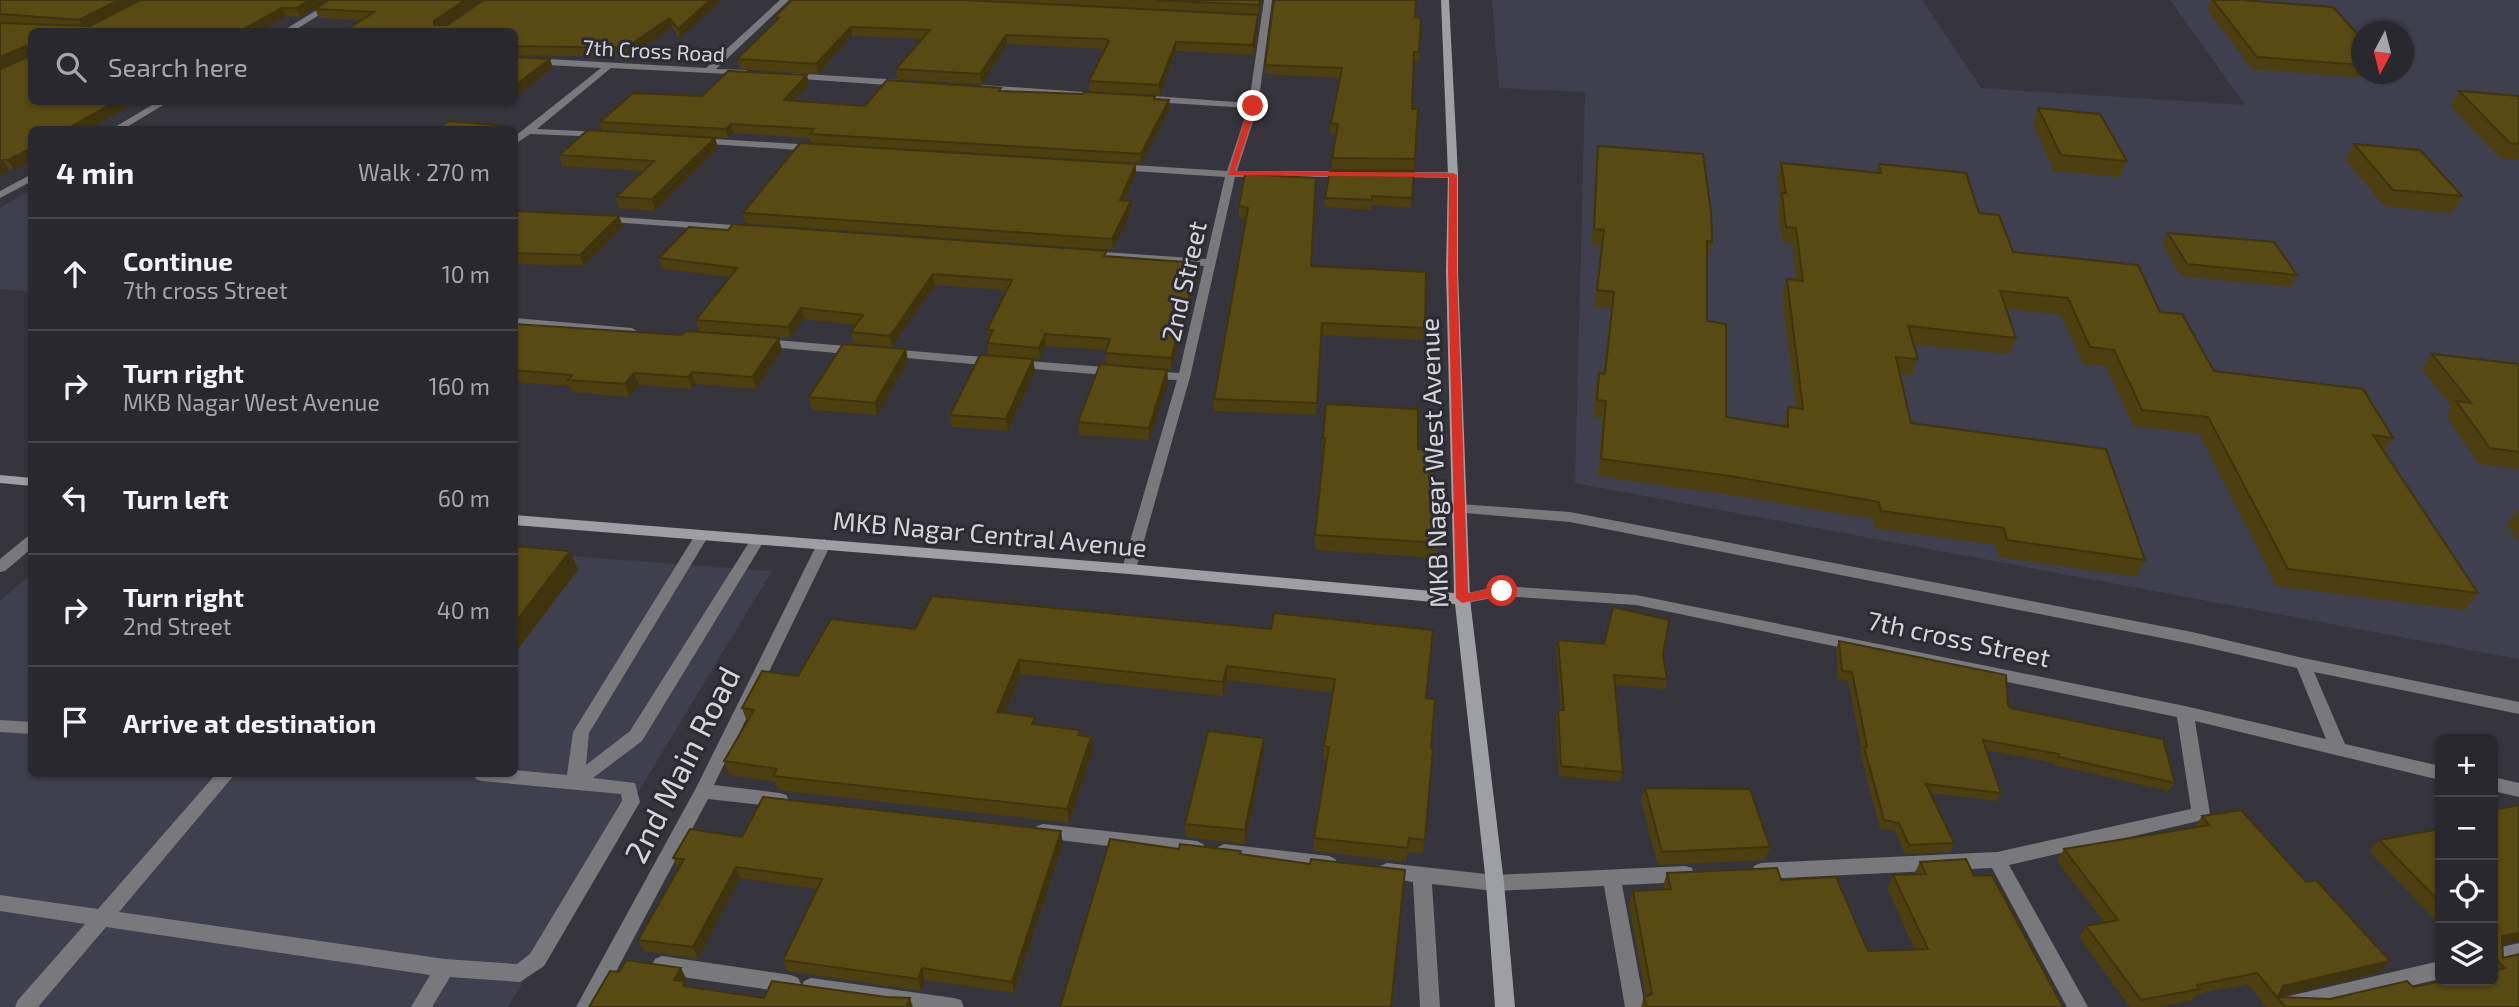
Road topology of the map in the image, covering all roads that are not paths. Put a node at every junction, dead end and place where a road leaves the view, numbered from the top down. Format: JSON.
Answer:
{"nodes":[{"id":1,"x":339,"y":0,"type":"edge"},
{"id":2,"x":785,"y":0,"type":"edge"},
{"id":3,"x":1268,"y":0,"type":"edge"},
{"id":4,"x":1445,"y":0,"type":"edge"},
{"id":5,"x":1250,"y":19,"type":"edge"},
{"id":6,"x":1264,"y":20,"type":"junction"},
{"id":7,"x":292,"y":28,"type":"edge"},
{"id":8,"x":518,"y":60,"type":"edge"},
{"id":9,"x":611,"y":64,"type":"junction"},
{"id":10,"x":709,"y":70,"type":"junction"},
{"id":11,"x":751,"y":73,"type":"edge"},
{"id":12,"x":779,"y":75,"type":"edge"},
{"id":13,"x":918,"y":84,"type":"edge"},
{"id":14,"x":974,"y":88,"type":"edge"},
{"id":15,"x":1114,"y":97,"type":"edge"},
{"id":16,"x":1141,"y":98,"type":"edge"},
{"id":17,"x":158,"y":105,"type":"edge"},
{"id":18,"x":1253,"y":106,"type":"junction"},
{"id":19,"x":121,"y":126,"type":"edge"},
{"id":20,"x":529,"y":131,"type":"junction"},
{"id":21,"x":611,"y":136,"type":"edge"},
{"id":22,"x":518,"y":139,"type":"edge"},
{"id":23,"x":680,"y":140,"type":"edge"},
{"id":24,"x":832,"y":149,"type":"edge"},
{"id":25,"x":1107,"y":166,"type":"edge"},
{"id":26,"x":1231,"y":174,"type":"junction"},
{"id":27,"x":1356,"y":174,"type":"edge"},
{"id":28,"x":1384,"y":174,"type":"edge"},
{"id":29,"x":1453,"y":175,"type":"junction"},
{"id":30,"x":28,"y":179,"type":"edge"},
{"id":31,"x":0,"y":195,"type":"edge"},
{"id":32,"x":584,"y":217,"type":"edge"},
{"id":33,"x":765,"y":231,"type":"edge"},
{"id":34,"x":1072,"y":253,"type":"edge"},
{"id":35,"x":1211,"y":263,"type":"junction"},
{"id":36,"x":518,"y":323,"type":"edge"},
{"id":37,"x":640,"y":333,"type":"edge"},
{"id":38,"x":752,"y":342,"type":"edge"},
{"id":39,"x":1128,"y":373,"type":"edge"},
{"id":40,"x":1142,"y":374,"type":"edge"},
{"id":41,"x":1184,"y":377,"type":"junction"},
{"id":42,"x":0,"y":479,"type":"edge"},
{"id":43,"x":28,"y":482,"type":"edge"},
{"id":44,"x":1460,"y":509,"type":"junction"},
{"id":45,"x":518,"y":520,"type":"edge"},
{"id":46,"x":702,"y":535,"type":"junction"},
{"id":47,"x":758,"y":539,"type":"junction"},
{"id":48,"x":28,"y":543,"type":"edge"},
{"id":49,"x":824,"y":544,"type":"junction"},
{"id":50,"x":0,"y":567,"type":"edge"},
{"id":51,"x":1129,"y":569,"type":"junction"},
{"id":52,"x":1462,"y":598,"type":"junction"},
{"id":53,"x":2303,"y":664,"type":"junction"},
{"id":54,"x":2519,"y":708,"type":"edge"},
{"id":55,"x":2185,"y":712,"type":"junction"},
{"id":56,"x":0,"y":726,"type":"edge"},
{"id":57,"x":28,"y":728,"type":"edge"},
{"id":58,"x":2339,"y":749,"type":"junction"},
{"id":59,"x":2435,"y":771,"type":"edge"},
{"id":60,"x":223,"y":777,"type":"edge"},
{"id":61,"x":517,"y":777,"type":"edge"},
{"id":62,"x":575,"y":782,"type":"junction"},
{"id":63,"x":2498,"y":786,"type":"edge"},
{"id":64,"x":2519,"y":790,"type":"edge"},
{"id":65,"x":703,"y":791,"type":"junction"},
{"id":66,"x":800,"y":802,"type":"edge"},
{"id":67,"x":1021,"y":828,"type":"edge"},
{"id":68,"x":1997,"y":860,"type":"junction"},
{"id":69,"x":1749,"y":871,"type":"edge"},
{"id":70,"x":1708,"y":873,"type":"edge"},
{"id":71,"x":1422,"y":875,"type":"junction"},
{"id":72,"x":1612,"y":878,"type":"junction"},
{"id":73,"x":1495,"y":883,"type":"junction"},
{"id":74,"x":0,"y":903,"type":"edge"},
{"id":75,"x":102,"y":918,"type":"junction"},
{"id":76,"x":2519,"y":952,"type":"edge"},
{"id":77,"x":2498,"y":957,"type":"edge"},
{"id":78,"x":612,"y":958,"type":"junction"},
{"id":79,"x":445,"y":968,"type":"junction"},
{"id":80,"x":2435,"y":971,"type":"edge"},
{"id":81,"x":25,"y":1007,"type":"edge"},
{"id":82,"x":421,"y":1007,"type":"edge"},
{"id":83,"x":586,"y":1007,"type":"edge"},
{"id":84,"x":954,"y":1007,"type":"edge"},
{"id":85,"x":1430,"y":1007,"type":"edge"},
{"id":86,"x":1505,"y":1007,"type":"edge"},
{"id":87,"x":1635,"y":1007,"type":"edge"},
{"id":88,"x":2078,"y":1007,"type":"edge"},
{"id":89,"x":2281,"y":1007,"type":"edge"}],
"edges":[{"from":1,"to":7,"type":"street"},
{"from":2,"to":10,"type":"street"},
{"from":3,"to":6,"type":"street","name":"2nd Street"},
{"from":4,"to":29,"type":"main road","name":"MKB Nagar West Avenue"},
{"from":5,"to":6,"type":"street"},
{"from":6,"to":18,"type":"street","name":"2nd Street"},
{"from":8,"to":9,"type":"street","name":"7th Cross Road"},
{"from":9,"to":10,"type":"street","name":"7th Cross Road"},
{"from":9,"to":20,"type":"street"},
{"from":10,"to":11,"type":"street","name":"7th Cross Road"},
{"from":12,"to":13,"type":"street"},
{"from":14,"to":15,"type":"street"},
{"from":16,"to":18,"type":"street"},
{"from":17,"to":19,"type":"street"},
{"from":18,"to":26,"type":"street","name":"2nd Street"},
{"from":20,"to":21,"type":"street"},
{"from":20,"to":22,"type":"street"},
{"from":23,"to":24,"type":"street"},
{"from":25,"to":26,"type":"street"},
{"from":26,"to":27,"type":"street"},
{"from":26,"to":35,"type":"street","name":"2nd Street"},
{"from":28,"to":29,"type":"street"},
{"from":29,"to":44,"type":"main road","name":"MKB Nagar West Avenue"},
{"from":30,"to":31,"type":"street"},
{"from":32,"to":33,"type":"street"},
{"from":34,"to":35,"type":"street"},
{"from":35,"to":41,"type":"street","name":"2nd Street"},
{"from":36,"to":37,"type":"street"},
{"from":38,"to":39,"type":"street"},
{"from":40,"to":41,"type":"street"},
{"from":41,"to":51,"type":"street","name":"2nd Street"},
{"from":42,"to":43,"type":"main road"},
{"from":44,"to":52,"type":"main road","name":"MKB Nagar West Avenue"},
{"from":44,"to":53,"type":"street"},
{"from":45,"to":46,"type":"main road","name":"MKB Nagar Central Avenue"},
{"from":46,"to":47,"type":"main road","name":"MKB Nagar Central Avenue"},
{"from":46,"to":62,"type":"street"},
{"from":47,"to":49,"type":"main road","name":"MKB Nagar Central Avenue"},
{"from":47,"to":62,"type":"street"},
{"from":48,"to":50,"type":"street"},
{"from":49,"to":51,"type":"main road","name":"MKB Nagar Central Avenue"},
{"from":49,"to":65,"type":"street","name":"2nd Main Road"},
{"from":51,"to":52,"type":"main road","name":"MKB Nagar Central Avenue"},
{"from":52,"to":55,"type":"street","name":"7th cross Street"},
{"from":52,"to":73,"type":"main road","name":"MKB Nagar West Avenue"},
{"from":53,"to":54,"type":"street"},
{"from":53,"to":58,"type":"street"},
{"from":55,"to":58,"type":"street","name":"7th cross Street"},
{"from":55,"to":68,"type":"street"},
{"from":56,"to":57,"type":"street"},
{"from":58,"to":59,"type":"street","name":"7th cross Street"},
{"from":60,"to":75,"type":"street"},
{"from":61,"to":62,"type":"street"},
{"from":62,"to":79,"type":"street"},
{"from":63,"to":64,"type":"street"},
{"from":65,"to":66,"type":"street"},
{"from":65,"to":78,"type":"street","name":"2nd Main Road"},
{"from":67,"to":71,"type":"street"},
{"from":68,"to":69,"type":"street"},
{"from":68,"to":88,"type":"street"},
{"from":70,"to":72,"type":"street"},
{"from":71,"to":73,"type":"street"},
{"from":71,"to":85,"type":"street"},
{"from":72,"to":73,"type":"street"},
{"from":72,"to":87,"type":"street"},
{"from":73,"to":86,"type":"main road","name":"MKB Nagar West Avenue"},
{"from":74,"to":75,"type":"street"},
{"from":75,"to":79,"type":"street"},
{"from":75,"to":81,"type":"street"},
{"from":76,"to":77,"type":"street"},
{"from":78,"to":83,"type":"street","name":"2nd Main Road"},
{"from":78,"to":84,"type":"street"},
{"from":79,"to":82,"type":"street"},
{"from":80,"to":89,"type":"street"}]}
